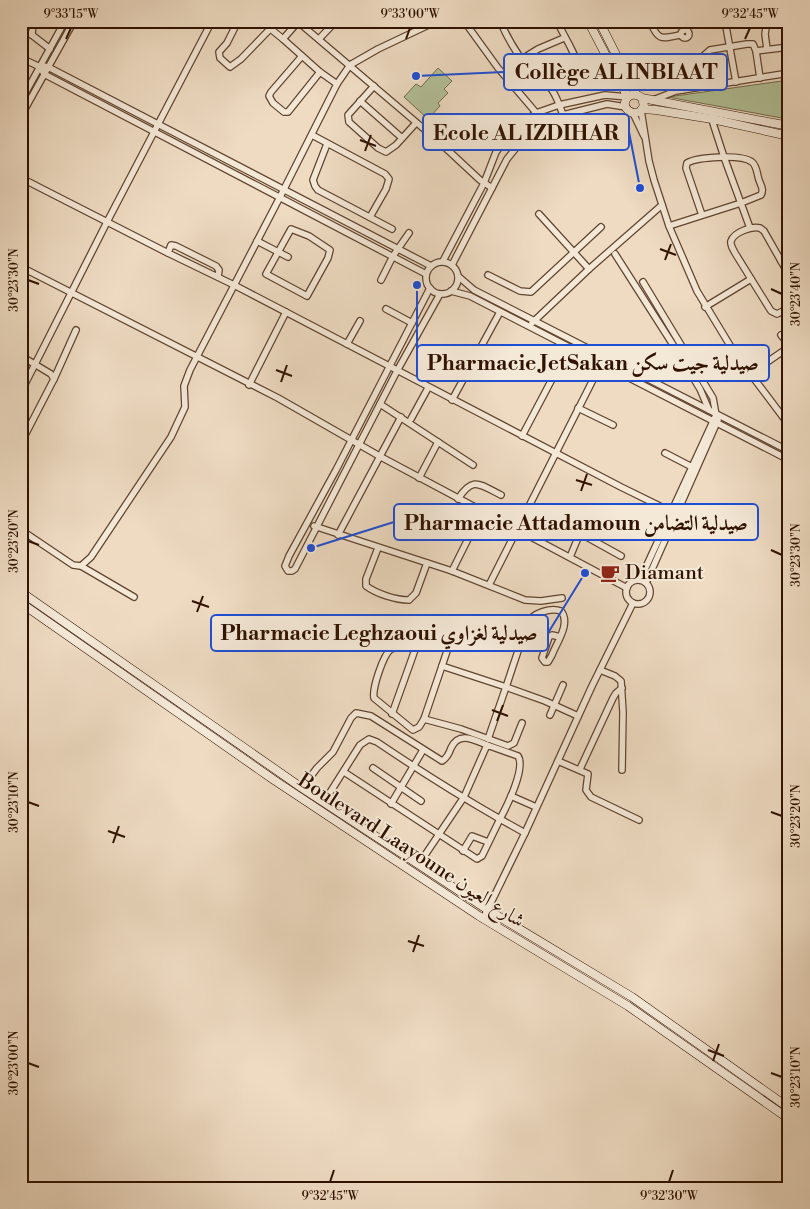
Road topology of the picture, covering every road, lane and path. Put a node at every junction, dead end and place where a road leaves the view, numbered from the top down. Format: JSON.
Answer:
{"nodes":[{"id":1,"x":33,"y":21,"type":"edge"},
{"id":2,"x":65,"y":21,"type":"edge"},
{"id":3,"x":74,"y":21,"type":"edge"},
{"id":4,"x":212,"y":21,"type":"edge"},
{"id":5,"x":238,"y":21,"type":"edge"},
{"id":6,"x":261,"y":21,"type":"edge"},
{"id":7,"x":336,"y":21,"type":"edge"},
{"id":8,"x":437,"y":21,"type":"edge"},
{"id":9,"x":464,"y":21,"type":"edge"},
{"id":10,"x":500,"y":21,"type":"edge"},
{"id":11,"x":557,"y":21,"type":"edge"},
{"id":12,"x":588,"y":21,"type":"edge"},
{"id":13,"x":612,"y":21,"type":"edge"},
{"id":14,"x":650,"y":21,"type":"edge"},
{"id":15,"x":726,"y":21,"type":"edge"},
{"id":16,"x":767,"y":21,"type":"edge"},
{"id":17,"x":298,"y":22,"type":"edge"},
{"id":18,"x":600,"y":24,"type":"edge"},
{"id":19,"x":270,"y":29,"type":"junction"},
{"id":20,"x":21,"y":30,"type":"edge"},
{"id":21,"x":32,"y":35,"type":"junction"},
{"id":22,"x":680,"y":35,"type":"dead end"},
{"id":23,"x":564,"y":38,"type":"junction"},
{"id":24,"x":283,"y":39,"type":"junction"},
{"id":25,"x":319,"y":39,"type":"junction"},
{"id":26,"x":730,"y":46,"type":"junction"},
{"id":27,"x":788,"y":47,"type":"edge"},
{"id":28,"x":50,"y":49,"type":"junction"},
{"id":29,"x":767,"y":49,"type":"junction"},
{"id":30,"x":789,"y":50,"type":"edge"},
{"id":31,"x":756,"y":51,"type":"junction"},
{"id":32,"x":302,"y":56,"type":"junction"},
{"id":33,"x":21,"y":58,"type":"edge"},
{"id":34,"x":522,"y":59,"type":"junction"},
{"id":35,"x":676,"y":62,"type":"junction"},
{"id":36,"x":350,"y":65,"type":"junction"},
{"id":37,"x":40,"y":67,"type":"junction"},
{"id":38,"x":48,"y":67,"type":"junction"},
{"id":39,"x":320,"y":72,"type":"junction"},
{"id":40,"x":789,"y":73,"type":"edge"},
{"id":41,"x":44,"y":74,"type":"junction"},
{"id":42,"x":760,"y":78,"type":"junction"},
{"id":43,"x":628,"y":79,"type":"junction"},
{"id":44,"x":736,"y":82,"type":"junction"},
{"id":45,"x":337,"y":84,"type":"junction"},
{"id":46,"x":374,"y":86,"type":"junction"},
{"id":47,"x":550,"y":86,"type":"junction"},
{"id":48,"x":682,"y":90,"type":"junction"},
{"id":49,"x":634,"y":96,"type":"junction"},
{"id":50,"x":652,"y":100,"type":"junction"},
{"id":51,"x":21,"y":101,"type":"edge"},
{"id":52,"x":360,"y":101,"type":"junction"},
{"id":53,"x":559,"y":104,"type":"junction"},
{"id":54,"x":626,"y":107,"type":"junction"},
{"id":55,"x":710,"y":110,"type":"junction"},
{"id":56,"x":639,"y":111,"type":"junction"},
{"id":57,"x":536,"y":113,"type":"junction"},
{"id":58,"x":563,"y":115,"type":"junction"},
{"id":59,"x":21,"y":116,"type":"edge"},
{"id":60,"x":712,"y":119,"type":"junction"},
{"id":61,"x":544,"y":122,"type":"junction"},
{"id":62,"x":416,"y":123,"type":"junction"},
{"id":63,"x":158,"y":125,"type":"junction"},
{"id":64,"x":789,"y":126,"type":"edge"},
{"id":65,"x":155,"y":132,"type":"junction"},
{"id":66,"x":312,"y":135,"type":"junction"},
{"id":67,"x":789,"y":136,"type":"edge"},
{"id":68,"x":402,"y":138,"type":"junction"},
{"id":69,"x":327,"y":144,"type":"junction"},
{"id":70,"x":724,"y":157,"type":"junction"},
{"id":71,"x":21,"y":178,"type":"edge"},
{"id":72,"x":484,"y":183,"type":"junction"},
{"id":73,"x":492,"y":188,"type":"junction"},
{"id":74,"x":284,"y":190,"type":"junction"},
{"id":75,"x":280,"y":197,"type":"junction"},
{"id":76,"x":741,"y":203,"type":"junction"},
{"id":77,"x":662,"y":205,"type":"junction"},
{"id":78,"x":538,"y":214,"type":"dead end"},
{"id":79,"x":702,"y":215,"type":"junction"},
{"id":80,"x":370,"y":217,"type":"junction"},
{"id":81,"x":107,"y":222,"type":"junction"},
{"id":82,"x":669,"y":226,"type":"junction"},
{"id":83,"x":601,"y":227,"type":"dead end"},
{"id":84,"x":750,"y":228,"type":"junction"},
{"id":85,"x":392,"y":229,"type":"dead end"},
{"id":86,"x":409,"y":233,"type":"dead end"},
{"id":87,"x":257,"y":241,"type":"junction"},
{"id":88,"x":398,"y":249,"type":"junction"},
{"id":89,"x":168,"y":252,"type":"junction"},
{"id":90,"x":277,"y":252,"type":"junction"},
{"id":91,"x":573,"y":253,"type":"junction"},
{"id":92,"x":616,"y":254,"type":"dead end"},
{"id":93,"x":789,"y":255,"type":"edge"},
{"id":94,"x":393,"y":256,"type":"junction"},
{"id":95,"x":288,"y":257,"type":"dead end"},
{"id":96,"x":443,"y":261,"type":"junction"},
{"id":97,"x":781,"y":261,"type":"junction"},
{"id":98,"x":452,"y":265,"type":"junction"},
{"id":99,"x":431,"y":266,"type":"junction"},
{"id":100,"x":21,"y":267,"type":"edge"},
{"id":101,"x":589,"y":269,"type":"junction"},
{"id":102,"x":426,"y":274,"type":"junction"},
{"id":103,"x":488,"y":275,"type":"dead end"},
{"id":104,"x":789,"y":275,"type":"edge"},
{"id":105,"x":218,"y":277,"type":"junction"},
{"id":106,"x":459,"y":277,"type":"junction"},
{"id":107,"x":751,"y":279,"type":"junction"},
{"id":108,"x":381,"y":280,"type":"dead end"},
{"id":109,"x":643,"y":282,"type":"dead end"},
{"id":110,"x":234,"y":285,"type":"junction"},
{"id":111,"x":430,"y":288,"type":"junction"},
{"id":112,"x":452,"y":291,"type":"junction"},
{"id":113,"x":72,"y":293,"type":"junction"},
{"id":114,"x":440,"y":294,"type":"junction"},
{"id":115,"x":705,"y":307,"type":"junction"},
{"id":116,"x":789,"y":308,"type":"edge"},
{"id":117,"x":386,"y":309,"type":"dead end"},
{"id":118,"x":286,"y":312,"type":"junction"},
{"id":119,"x":500,"y":312,"type":"junction"},
{"id":120,"x":360,"y":321,"type":"dead end"},
{"id":121,"x":534,"y":321,"type":"junction"},
{"id":122,"x":412,"y":323,"type":"junction"},
{"id":123,"x":528,"y":326,"type":"junction"},
{"id":124,"x":76,"y":330,"type":"dead end"},
{"id":125,"x":781,"y":335,"type":"dead end"},
{"id":126,"x":347,"y":344,"type":"junction"},
{"id":127,"x":789,"y":346,"type":"edge"},
{"id":128,"x":568,"y":347,"type":"junction"},
{"id":129,"x":21,"y":356,"type":"edge"},
{"id":130,"x":197,"y":357,"type":"junction"},
{"id":131,"x":604,"y":358,"type":"junction"},
{"id":132,"x":36,"y":364,"type":"junction"},
{"id":133,"x":601,"y":364,"type":"junction"},
{"id":134,"x":389,"y":367,"type":"junction"},
{"id":135,"x":397,"y":371,"type":"junction"},
{"id":136,"x":750,"y":374,"type":"junction"},
{"id":137,"x":54,"y":379,"type":"junction"},
{"id":138,"x":250,"y":384,"type":"junction"},
{"id":139,"x":428,"y":388,"type":"junction"},
{"id":140,"x":21,"y":392,"type":"edge"},
{"id":141,"x":452,"y":400,"type":"junction"},
{"id":142,"x":380,"y":404,"type":"junction"},
{"id":143,"x":578,"y":408,"type":"junction"},
{"id":144,"x":708,"y":410,"type":"junction"},
{"id":145,"x":718,"y":416,"type":"junction"},
{"id":146,"x":401,"y":417,"type":"junction"},
{"id":147,"x":410,"y":420,"type":"dead end"},
{"id":148,"x":715,"y":423,"type":"junction"},
{"id":149,"x":613,"y":425,"type":"dead end"},
{"id":150,"x":789,"y":425,"type":"edge"},
{"id":151,"x":522,"y":436,"type":"junction"},
{"id":152,"x":350,"y":441,"type":"junction"},
{"id":153,"x":438,"y":442,"type":"junction"},
{"id":154,"x":21,"y":444,"type":"edge"},
{"id":155,"x":359,"y":445,"type":"junction"},
{"id":156,"x":787,"y":449,"type":"edge"},
{"id":157,"x":556,"y":453,"type":"junction"},
{"id":158,"x":665,"y":453,"type":"dead end"},
{"id":159,"x":380,"y":457,"type":"junction"},
{"id":160,"x":789,"y":460,"type":"edge"},
{"id":161,"x":473,"y":465,"type":"dead end"},
{"id":162,"x":692,"y":467,"type":"junction"},
{"id":163,"x":336,"y":470,"type":"junction"},
{"id":164,"x":343,"y":474,"type":"junction"},
{"id":165,"x":419,"y":478,"type":"junction"},
{"id":166,"x":501,"y":495,"type":"dead end"},
{"id":167,"x":458,"y":499,"type":"junction"},
{"id":168,"x":674,"y":513,"type":"junction"},
{"id":169,"x":558,"y":521,"type":"dead end"},
{"id":170,"x":307,"y":523,"type":"junction"},
{"id":171,"x":315,"y":527,"type":"junction"},
{"id":172,"x":474,"y":527,"type":"dead end"},
{"id":173,"x":516,"y":529,"type":"junction"},
{"id":174,"x":21,"y":530,"type":"edge"},
{"id":175,"x":580,"y":533,"type":"junction"},
{"id":176,"x":338,"y":535,"type":"junction"},
{"id":177,"x":378,"y":548,"type":"junction"},
{"id":178,"x":621,"y":556,"type":"dead end"},
{"id":179,"x":570,"y":557,"type":"junction"},
{"id":180,"x":426,"y":563,"type":"junction"},
{"id":181,"x":81,"y":566,"type":"junction"},
{"id":182,"x":452,"y":571,"type":"junction"},
{"id":183,"x":643,"y":581,"type":"junction"},
{"id":184,"x":489,"y":586,"type":"junction"},
{"id":185,"x":626,"y":588,"type":"junction"},
{"id":186,"x":21,"y":592,"type":"edge"},
{"id":187,"x":134,"y":597,"type":"dead end"},
{"id":188,"x":562,"y":598,"type":"dead end"},
{"id":189,"x":21,"y":603,"type":"edge"},
{"id":190,"x":633,"y":603,"type":"junction"},
{"id":191,"x":560,"y":637,"type":"dead end"},
{"id":192,"x":416,"y":647,"type":"junction"},
{"id":193,"x":486,"y":647,"type":"dead end"},
{"id":194,"x":448,"y":648,"type":"junction"},
{"id":195,"x":442,"y":666,"type":"junction"},
{"id":196,"x":600,"y":670,"type":"junction"},
{"id":197,"x":563,"y":685,"type":"dead end"},
{"id":198,"x":506,"y":687,"type":"junction"},
{"id":199,"x":622,"y":688,"type":"junction"},
{"id":200,"x":554,"y":704,"type":"junction"},
{"id":201,"x":392,"y":714,"type":"junction"},
{"id":202,"x":550,"y":715,"type":"dead end"},
{"id":203,"x":578,"y":716,"type":"junction"},
{"id":204,"x":424,"y":719,"type":"junction"},
{"id":205,"x":522,"y":722,"type":"dead end"},
{"id":206,"x":488,"y":742,"type":"junction"},
{"id":207,"x":423,"y":750,"type":"junction"},
{"id":208,"x":558,"y":761,"type":"junction"},
{"id":209,"x":413,"y":766,"type":"junction"},
{"id":210,"x":372,"y":768,"type":"dead end"},
{"id":211,"x":580,"y":770,"type":"junction"},
{"id":212,"x":622,"y":770,"type":"dead end"},
{"id":213,"x":344,"y":772,"type":"junction"},
{"id":214,"x":401,"y":787,"type":"junction"},
{"id":215,"x":302,"y":788,"type":"junction"},
{"id":216,"x":511,"y":796,"type":"junction"},
{"id":217,"x":464,"y":797,"type":"junction"},
{"id":218,"x":421,"y":801,"type":"dead end"},
{"id":219,"x":324,"y":802,"type":"junction"},
{"id":220,"x":391,"y":804,"type":"junction"},
{"id":221,"x":536,"y":807,"type":"junction"},
{"id":222,"x":500,"y":819,"type":"junction"},
{"id":223,"x":638,"y":820,"type":"dead end"},
{"id":224,"x":525,"y":833,"type":"junction"},
{"id":225,"x":438,"y":834,"type":"junction"},
{"id":226,"x":488,"y":842,"type":"junction"},
{"id":227,"x":463,"y":851,"type":"junction"},
{"id":228,"x":419,"y":864,"type":"junction"},
{"id":229,"x":488,"y":910,"type":"junction"},
{"id":230,"x":483,"y":919,"type":"junction"},
{"id":231,"x":789,"y":1108,"type":"edge"},
{"id":232,"x":789,"y":1119,"type":"edge"}],
"edges":[{"from":1,"to":21,"type":"street"},
{"from":2,"to":28,"type":"street"},
{"from":3,"to":38,"type":"street"},
{"from":4,"to":63,"type":"street"},
{"from":5,"to":19,"type":"street"},
{"from":6,"to":19,"type":"street"},
{"from":7,"to":25,"type":"street"},
{"from":8,"to":36,"type":"street"},
{"from":9,"to":57,"type":"street"},
{"from":10,"to":34,"type":"street"},
{"from":11,"to":23,"type":"street"},
{"from":12,"to":49,"type":"street"},
{"from":13,"to":18,"type":"street"},
{"from":14,"to":22,"type":"street"},
{"from":15,"to":26,"type":"street"},
{"from":16,"to":29,"type":"street"},
{"from":17,"to":24,"type":"street"},
{"from":17,"to":25,"type":"street"},
{"from":18,"to":43,"type":"street"},
{"from":19,"to":24,"type":"street"},
{"from":20,"to":21,"type":"street"},
{"from":21,"to":28,"type":"street"},
{"from":23,"to":34,"type":"street"},
{"from":23,"to":47,"type":"street"},
{"from":24,"to":32,"type":"street"},
{"from":25,"to":36,"type":"street"},
{"from":26,"to":31,"type":"street"},
{"from":26,"to":35,"type":"street"},
{"from":26,"to":44,"type":"street"},
{"from":27,"to":29,"type":"street"},
{"from":27,"to":30,"type":"street"},
{"from":28,"to":37,"type":"street"},
{"from":29,"to":31,"type":"street"},
{"from":31,"to":42,"type":"street"},
{"from":32,"to":39,"type":"street"},
{"from":32,"to":39,"type":"street"},
{"from":33,"to":37,"type":"street"},
{"from":34,"to":47,"type":"street"},
{"from":35,"to":43,"type":"street"},
{"from":35,"to":48,"type":"street"},
{"from":36,"to":45,"type":"street"},
{"from":36,"to":46,"type":"street"},
{"from":37,"to":38,"type":"street"},
{"from":37,"to":41,"type":"street"},
{"from":37,"to":51,"type":"street"},
{"from":38,"to":41,"type":"street"},
{"from":38,"to":63,"type":"street"},
{"from":39,"to":45,"type":"street"},
{"from":40,"to":42,"type":"street"},
{"from":41,"to":59,"type":"street"},
{"from":41,"to":65,"type":"street"},
{"from":42,"to":44,"type":"street"},
{"from":43,"to":49,"type":"street"},
{"from":44,"to":48,"type":"street"},
{"from":45,"to":66,"type":"street"},
{"from":46,"to":52,"type":"street"},
{"from":46,"to":62,"type":"street"},
{"from":47,"to":53,"type":"street"},
{"from":48,"to":50,"type":"street"},
{"from":49,"to":50,"type":"street"},
{"from":49,"to":53,"type":"street"},
{"from":49,"to":54,"type":"street"},
{"from":49,"to":56,"type":"street"},
{"from":50,"to":55,"type":"street"},
{"from":52,"to":68,"type":"street"},
{"from":52,"to":68,"type":"street"},
{"from":53,"to":57,"type":"street"},
{"from":53,"to":58,"type":"street"},
{"from":54,"to":56,"type":"street"},
{"from":54,"to":58,"type":"street"},
{"from":55,"to":60,"type":"street"},
{"from":55,"to":64,"type":"street"},
{"from":56,"to":60,"type":"street"},
{"from":56,"to":77,"type":"street"},
{"from":57,"to":61,"type":"street"},
{"from":57,"to":72,"type":"street"},
{"from":58,"to":61,"type":"street"},
{"from":60,"to":67,"type":"street"},
{"from":60,"to":70,"type":"street"},
{"from":61,"to":73,"type":"street"},
{"from":62,"to":68,"type":"street"},
{"from":62,"to":72,"type":"street"},
{"from":63,"to":65,"type":"street"},
{"from":63,"to":74,"type":"street"},
{"from":65,"to":75,"type":"street"},
{"from":65,"to":81,"type":"street"},
{"from":66,"to":69,"type":"street"},
{"from":66,"to":74,"type":"street"},
{"from":69,"to":80,"type":"street"},
{"from":69,"to":80,"type":"street"},
{"from":70,"to":76,"type":"street"},
{"from":70,"to":76,"type":"street"},
{"from":70,"to":79,"type":"street"},
{"from":71,"to":81,"type":"street"},
{"from":72,"to":73,"type":"street"},
{"from":72,"to":96,"type":"street"},
{"from":73,"to":98,"type":"street"},
{"from":74,"to":75,"type":"street"},
{"from":74,"to":88,"type":"street"},
{"from":75,"to":87,"type":"street"},
{"from":75,"to":94,"type":"street"},
{"from":76,"to":79,"type":"street"},
{"from":76,"to":84,"type":"street"},
{"from":77,"to":82,"type":"street"},
{"from":77,"to":101,"type":"street"},
{"from":78,"to":91,"type":"street"},
{"from":79,"to":82,"type":"street"},
{"from":80,"to":85,"type":"street"},
{"from":81,"to":89,"type":"street"},
{"from":81,"to":113,"type":"street"},
{"from":82,"to":115,"type":"street"},
{"from":83,"to":91,"type":"street"},
{"from":84,"to":97,"type":"street"},
{"from":84,"to":107,"type":"street"},
{"from":86,"to":88,"type":"street"},
{"from":87,"to":90,"type":"street"},
{"from":87,"to":110,"type":"street"},
{"from":88,"to":94,"type":"street"},
{"from":88,"to":99,"type":"street"},
{"from":89,"to":105,"type":"street"},
{"from":89,"to":105,"type":"street"},
{"from":90,"to":90,"type":"street"},
{"from":90,"to":95,"type":"street"},
{"from":91,"to":101,"type":"street"},
{"from":91,"to":103,"type":"street"},
{"from":92,"to":144,"type":"street"},
{"from":93,"to":97,"type":"street"},
{"from":94,"to":102,"type":"street"},
{"from":94,"to":108,"type":"street"},
{"from":96,"to":98,"type":"street"},
{"from":96,"to":99,"type":"street"},
{"from":97,"to":104,"type":"street"},
{"from":98,"to":106,"type":"street"},
{"from":99,"to":102,"type":"street"},
{"from":100,"to":113,"type":"street"},
{"from":101,"to":121,"type":"street"},
{"from":102,"to":111,"type":"street"},
{"from":105,"to":110,"type":"street"},
{"from":106,"to":112,"type":"street"},
{"from":106,"to":121,"type":"street"},
{"from":107,"to":115,"type":"street"},
{"from":107,"to":116,"type":"street"},
{"from":109,"to":145,"type":"street"},
{"from":110,"to":118,"type":"street"},
{"from":110,"to":130,"type":"street"},
{"from":111,"to":114,"type":"street"},
{"from":111,"to":122,"type":"street"},
{"from":112,"to":114,"type":"street"},
{"from":112,"to":119,"type":"street"},
{"from":113,"to":130,"type":"street"},
{"from":113,"to":132,"type":"street"},
{"from":114,"to":135,"type":"street"},
{"from":115,"to":136,"type":"street"},
{"from":117,"to":122,"type":"street"},
{"from":118,"to":126,"type":"street"},
{"from":118,"to":138,"type":"street"},
{"from":119,"to":123,"type":"street"},
{"from":119,"to":141,"type":"street"},
{"from":120,"to":126,"type":"street"},
{"from":121,"to":123,"type":"street"},
{"from":121,"to":131,"type":"street"},
{"from":122,"to":134,"type":"street"},
{"from":123,"to":128,"type":"street"},
{"from":124,"to":137,"type":"street"},
{"from":125,"to":127,"type":"street"},
{"from":126,"to":134,"type":"street"},
{"from":127,"to":136,"type":"street"},
{"from":128,"to":133,"type":"street"},
{"from":128,"to":151,"type":"street"},
{"from":129,"to":132,"type":"street"},
{"from":130,"to":138,"type":"street"},
{"from":130,"to":181,"type":"street"},
{"from":131,"to":133,"type":"street"},
{"from":131,"to":144,"type":"street"},
{"from":132,"to":137,"type":"street"},
{"from":132,"to":140,"type":"street"},
{"from":133,"to":143,"type":"street"},
{"from":133,"to":148,"type":"street"},
{"from":134,"to":135,"type":"street"},
{"from":134,"to":152,"type":"street"},
{"from":135,"to":139,"type":"street"},
{"from":135,"to":142,"type":"street"},
{"from":136,"to":150,"type":"street"},
{"from":137,"to":154,"type":"street"},
{"from":138,"to":152,"type":"street"},
{"from":139,"to":141,"type":"street"},
{"from":139,"to":147,"type":"street"},
{"from":141,"to":151,"type":"street"},
{"from":142,"to":146,"type":"street"},
{"from":142,"to":155,"type":"street"},
{"from":143,"to":149,"type":"street"},
{"from":143,"to":157,"type":"street"},
{"from":144,"to":145,"type":"street"},
{"from":145,"to":148,"type":"street"},
{"from":145,"to":156,"type":"street"},
{"from":146,"to":153,"type":"street"},
{"from":146,"to":159,"type":"street"},
{"from":148,"to":160,"type":"street"},
{"from":148,"to":162,"type":"street"},
{"from":148,"to":168,"type":"street"},
{"from":151,"to":157,"type":"street"},
{"from":152,"to":155,"type":"street"},
{"from":152,"to":163,"type":"street"},
{"from":153,"to":161,"type":"street"},
{"from":153,"to":165,"type":"street"},
{"from":155,"to":159,"type":"street"},
{"from":155,"to":164,"type":"street"},
{"from":157,"to":168,"type":"street"},
{"from":157,"to":173,"type":"street"},
{"from":158,"to":162,"type":"street"},
{"from":159,"to":165,"type":"street"},
{"from":159,"to":176,"type":"street"},
{"from":162,"to":168,"type":"street"},
{"from":163,"to":164,"type":"street"},
{"from":163,"to":170,"type":"street"},
{"from":164,"to":171,"type":"street"},
{"from":165,"to":167,"type":"street"},
{"from":166,"to":167,"type":"street"},
{"from":167,"to":173,"type":"street"},
{"from":168,"to":183,"type":"street"},
{"from":169,"to":175,"type":"street"},
{"from":170,"to":171,"type":"street"},
{"from":170,"to":171,"type":"street"},
{"from":171,"to":176,"type":"street"},
{"from":172,"to":182,"type":"street"},
{"from":173,"to":179,"type":"street"},
{"from":173,"to":184,"type":"street"},
{"from":174,"to":181,"type":"street"},
{"from":175,"to":178,"type":"street"},
{"from":175,"to":179,"type":"street"},
{"from":176,"to":177,"type":"street"},
{"from":177,"to":180,"type":"street"},
{"from":177,"to":180,"type":"street"},
{"from":179,"to":185,"type":"street"},
{"from":180,"to":182,"type":"street"},
{"from":181,"to":187,"type":"street"},
{"from":182,"to":184,"type":"street"},
{"from":183,"to":185,"type":"street"},
{"from":183,"to":190,"type":"street"},
{"from":184,"to":188,"type":"street"},
{"from":185,"to":190,"type":"street"},
{"from":186,"to":215,"type":"street","name":"Boulevard Laayoune شارع العيون"},
{"from":189,"to":230,"type":"street","name":"Boulevard Laayoune شارع العيون"},
{"from":190,"to":196,"type":"street"},
{"from":191,"to":198,"type":"street"},
{"from":192,"to":194,"type":"street"},
{"from":192,"to":201,"type":"street"},
{"from":192,"to":201,"type":"street"},
{"from":193,"to":194,"type":"street"},
{"from":194,"to":195,"type":"street"},
{"from":195,"to":198,"type":"street"},
{"from":195,"to":204,"type":"street"},
{"from":196,"to":199,"type":"street"},
{"from":196,"to":203,"type":"street"},
{"from":197,"to":200,"type":"street"},
{"from":198,"to":200,"type":"street"},
{"from":198,"to":206,"type":"street"},
{"from":199,"to":211,"type":"street"},
{"from":199,"to":212,"type":"street"},
{"from":200,"to":202,"type":"street"},
{"from":200,"to":203,"type":"street"},
{"from":201,"to":204,"type":"street"},
{"from":203,"to":208,"type":"street"},
{"from":204,"to":206,"type":"street"},
{"from":205,"to":206,"type":"street"},
{"from":206,"to":207,"type":"street"},
{"from":206,"to":216,"type":"street"},
{"from":206,"to":217,"type":"street"},
{"from":207,"to":209,"type":"street"},
{"from":207,"to":215,"type":"street"},
{"from":208,"to":211,"type":"street"},
{"from":208,"to":221,"type":"street"},
{"from":209,"to":213,"type":"street"},
{"from":209,"to":214,"type":"street"},
{"from":209,"to":217,"type":"street"},
{"from":210,"to":214,"type":"street"},
{"from":211,"to":223,"type":"street"},
{"from":213,"to":219,"type":"street"},
{"from":213,"to":220,"type":"street"},
{"from":214,"to":218,"type":"street"},
{"from":214,"to":220,"type":"street"},
{"from":215,"to":219,"type":"street","name":"Boulevard Laayoune شارع العيون"},
{"from":216,"to":221,"type":"street"},
{"from":216,"to":222,"type":"street"},
{"from":217,"to":222,"type":"street"},
{"from":217,"to":225,"type":"street"},
{"from":219,"to":228,"type":"street","name":"Boulevard Laayoune شارع العيون"},
{"from":220,"to":225,"type":"street"},
{"from":221,"to":224,"type":"street"},
{"from":222,"to":224,"type":"street"},
{"from":222,"to":226,"type":"street"},
{"from":224,"to":229,"type":"street"},
{"from":225,"to":227,"type":"street"},
{"from":225,"to":228,"type":"street"},
{"from":226,"to":227,"type":"street"},
{"from":226,"to":227,"type":"street"},
{"from":228,"to":229,"type":"street","name":"Boulevard Laayoune شارع العيون"},
{"from":229,"to":230,"type":"street"},
{"from":229,"to":231,"type":"street","name":"Boulevard Laayoune شارع العيون"},
{"from":230,"to":232,"type":"street","name":"Boulevard Laayoune شارع العيون"}]}
